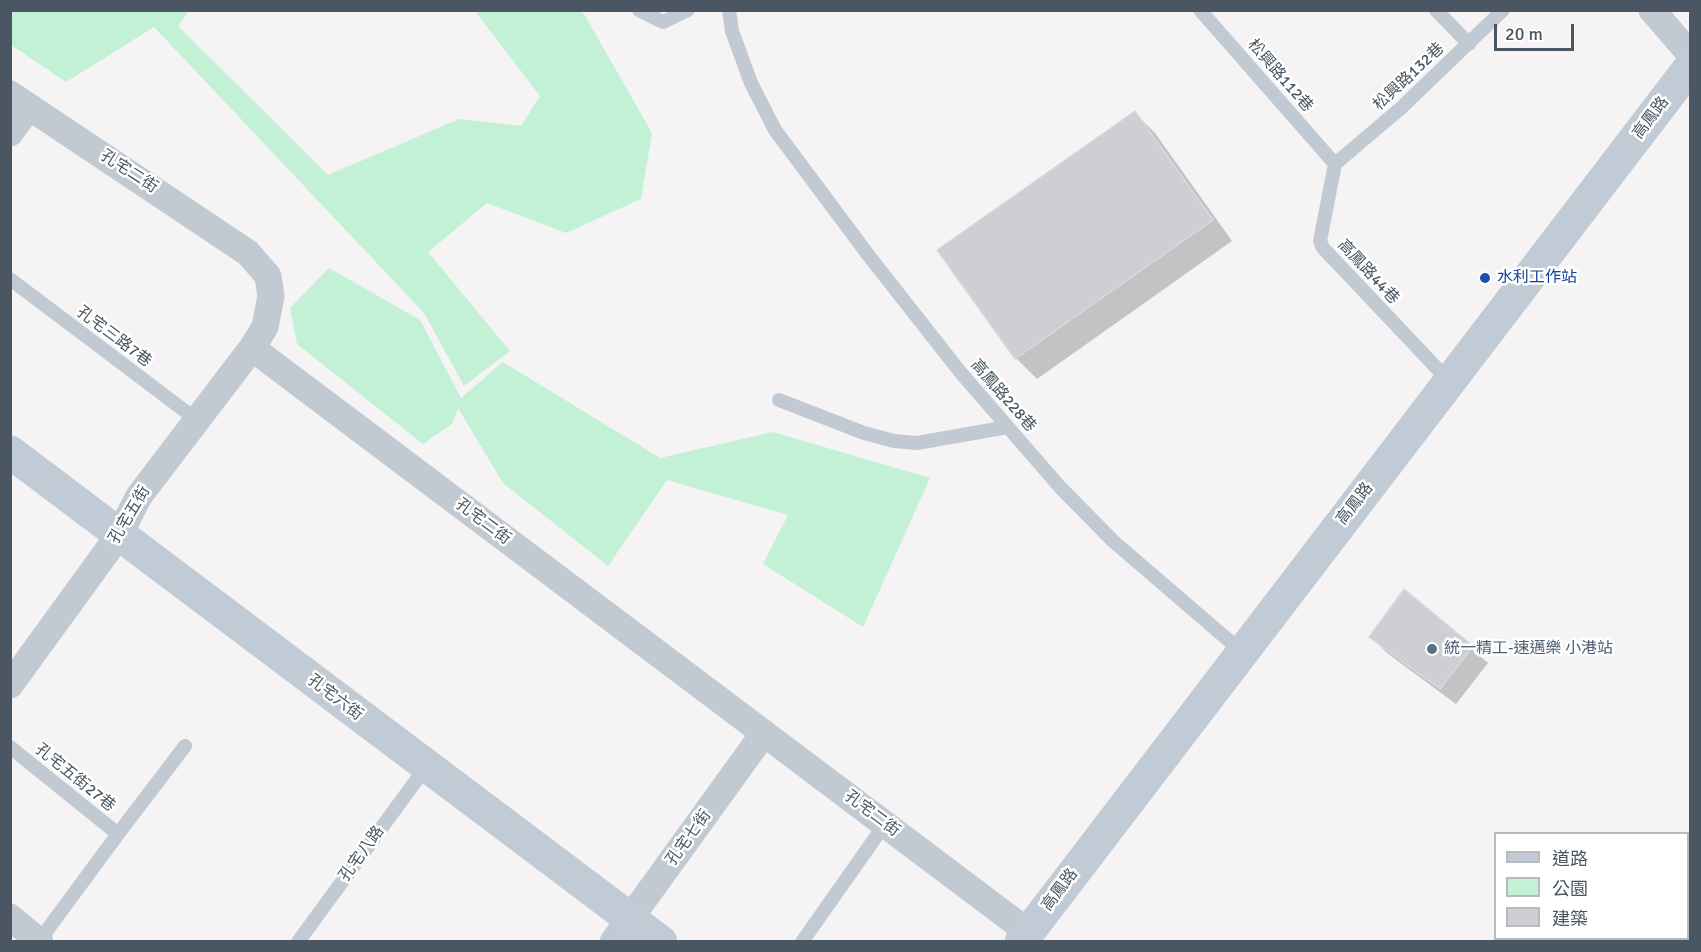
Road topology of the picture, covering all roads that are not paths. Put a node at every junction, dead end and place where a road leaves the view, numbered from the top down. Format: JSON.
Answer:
{"nodes":[{"id":1,"x":639,"y":10,"type":"edge"},
{"id":2,"x":688,"y":10,"type":"edge"},
{"id":3,"x":729,"y":10,"type":"edge"},
{"id":4,"x":1200,"y":10,"type":"edge"},
{"id":5,"x":1436,"y":10,"type":"edge"},
{"id":6,"x":1503,"y":10,"type":"edge"},
{"id":7,"x":1652,"y":10,"type":"edge"},
{"id":8,"x":1469,"y":44,"type":"junction"},
{"id":9,"x":1690,"y":54,"type":"edge"},
{"id":10,"x":1690,"y":67,"type":"edge"},
{"id":11,"x":20,"y":101,"type":"edge"},
{"id":12,"x":10,"y":133,"type":"edge"},
{"id":13,"x":1335,"y":164,"type":"junction"},
{"id":14,"x":10,"y":279,"type":"edge"},
{"id":15,"x":252,"y":348,"type":"junction"},
{"id":16,"x":1449,"y":381,"type":"junction"},
{"id":17,"x":779,"y":400,"type":"dead end"},
{"id":18,"x":197,"y":420,"type":"junction"},
{"id":19,"x":1008,"y":427,"type":"junction"},
{"id":20,"x":10,"y":452,"type":"edge"},
{"id":21,"x":119,"y":535,"type":"junction"},
{"id":22,"x":1241,"y":651,"type":"junction"},
{"id":23,"x":11,"y":683,"type":"edge"},
{"id":24,"x":764,"y":733,"type":"junction"},
{"id":25,"x":185,"y":746,"type":"dead end"},
{"id":26,"x":10,"y":747,"type":"edge"},
{"id":27,"x":426,"y":768,"type":"junction"},
{"id":28,"x":885,"y":824,"type":"junction"},
{"id":29,"x":118,"y":834,"type":"junction"},
{"id":30,"x":10,"y":917,"type":"edge"},
{"id":31,"x":622,"y":930,"type":"edge"},
{"id":32,"x":1024,"y":937,"type":"edge"},
{"id":33,"x":39,"y":941,"type":"edge"},
{"id":34,"x":298,"y":942,"type":"edge"},
{"id":35,"x":661,"y":942,"type":"edge"},
{"id":36,"x":802,"y":942,"type":"edge"}],
"edges":[{"from":1,"to":2,"type":"lane"},
{"from":3,"to":19,"type":"lane","name":"高鳳路228巷"},
{"from":4,"to":13,"type":"lane","name":"松興路112巷"},
{"from":5,"to":8,"type":"lane"},
{"from":6,"to":8,"type":"lane","name":"松興路132巷"},
{"from":7,"to":9,"type":"street"},
{"from":8,"to":13,"type":"lane","name":"松興路132巷"},
{"from":10,"to":16,"type":"street","name":"高鳳路"},
{"from":11,"to":12,"type":"street"},
{"from":11,"to":15,"type":"street","name":"孔宅二街"},
{"from":13,"to":16,"type":"lane","name":"高鳳路44巷"},
{"from":14,"to":18,"type":"lane","name":"孔宅三路7巷"},
{"from":15,"to":18,"type":"street","name":"孔宅五街"},
{"from":15,"to":24,"type":"street","name":"孔宅二街"},
{"from":16,"to":22,"type":"street","name":"高鳳路"},
{"from":17,"to":19,"type":"lane"},
{"from":18,"to":21,"type":"street","name":"孔宅五街"},
{"from":19,"to":22,"type":"lane","name":"高鳳路228巷"},
{"from":20,"to":21,"type":"street","name":"孔宅六街"},
{"from":21,"to":23,"type":"street","name":"孔宅五街"},
{"from":21,"to":27,"type":"street","name":"孔宅六街"},
{"from":22,"to":32,"type":"street","name":"高鳳路"},
{"from":24,"to":28,"type":"street","name":"孔宅二街"},
{"from":24,"to":31,"type":"street","name":"孔宅七街"},
{"from":25,"to":29,"type":"lane","name":"孔宅五街27巷"},
{"from":26,"to":29,"type":"lane","name":"孔宅五街27巷"},
{"from":27,"to":31,"type":"street","name":"孔宅六街"},
{"from":27,"to":34,"type":"lane","name":"孔宅八路"},
{"from":28,"to":32,"type":"street","name":"孔宅二街"},
{"from":28,"to":36,"type":"lane"},
{"from":29,"to":33,"type":"lane","name":"孔宅五街27巷"},
{"from":30,"to":33,"type":"street"},
{"from":31,"to":35,"type":"street","name":"孔宅六街"}]}
